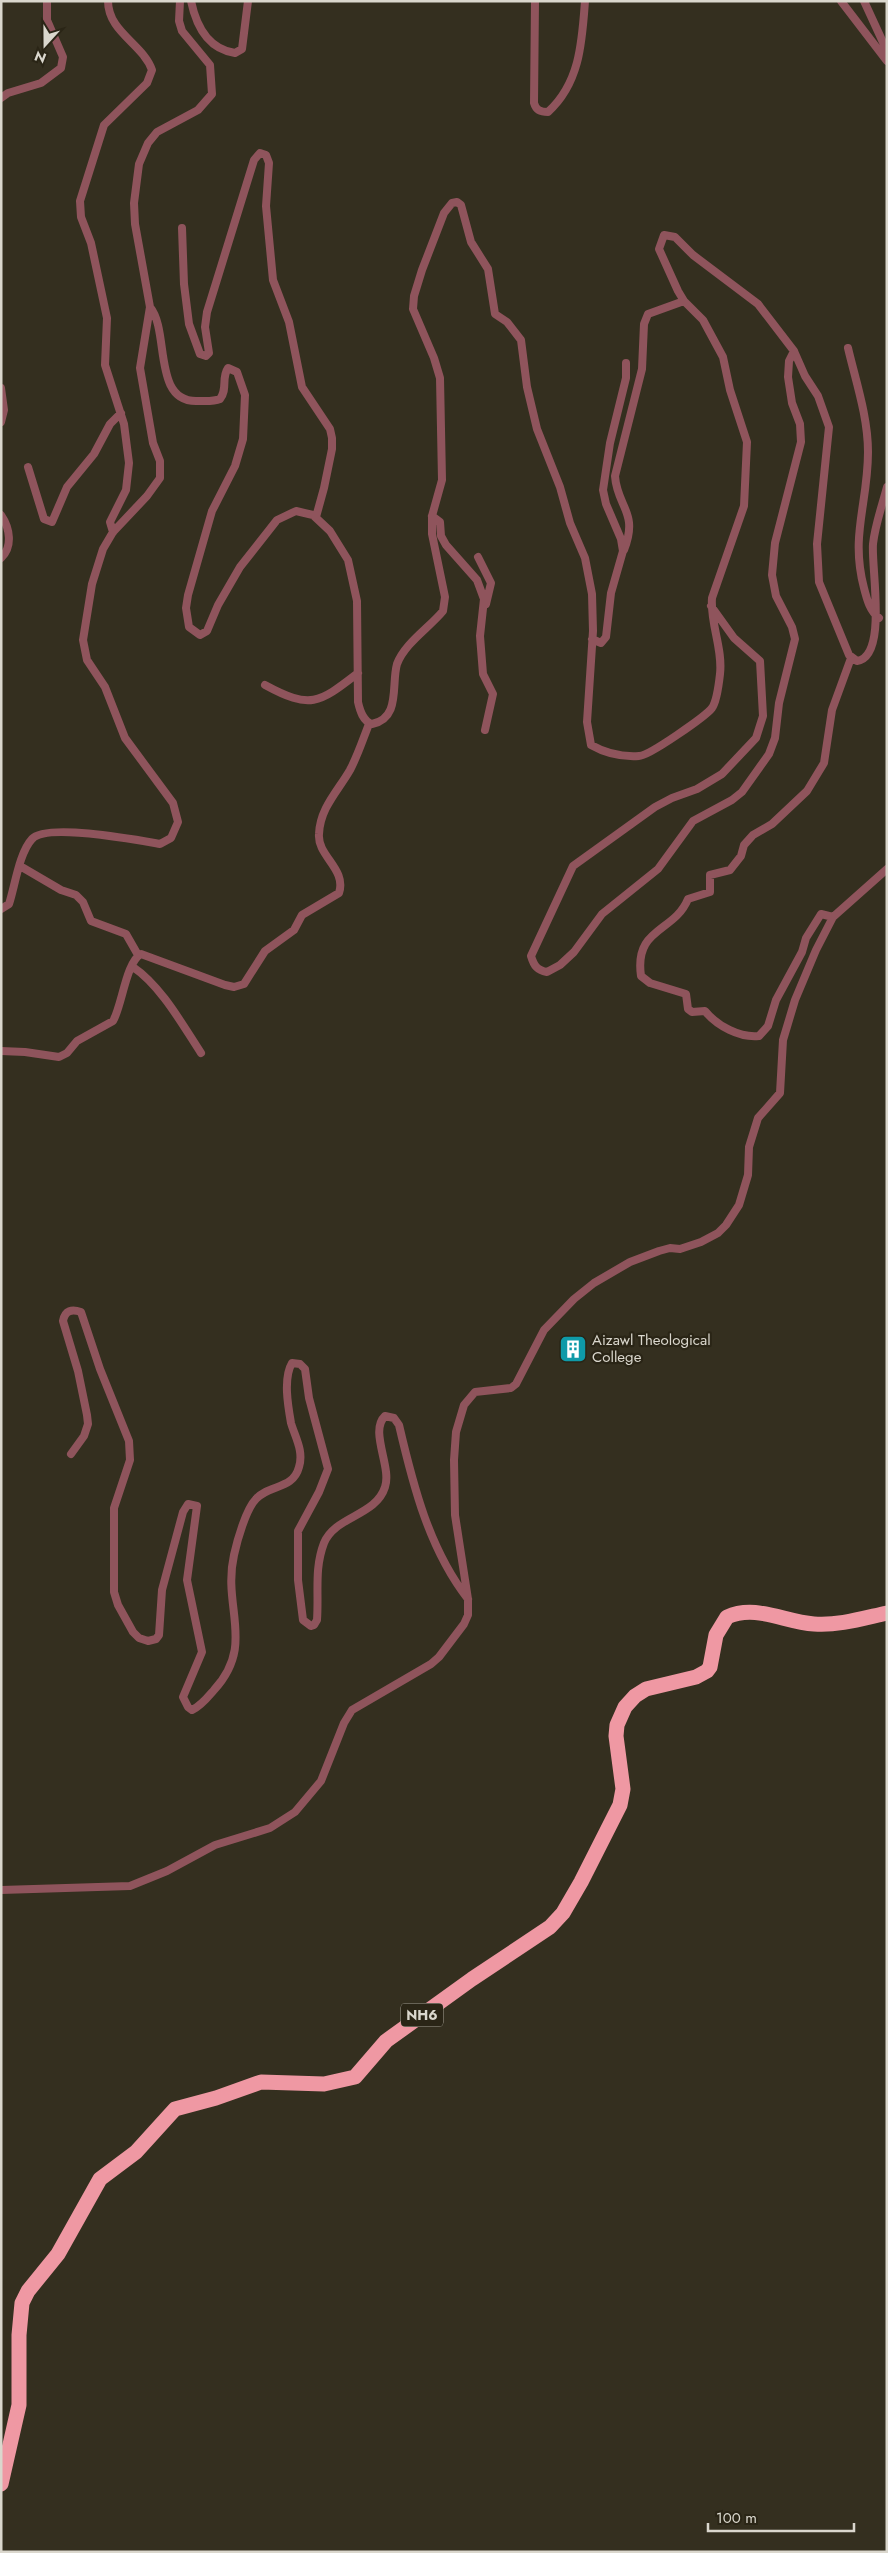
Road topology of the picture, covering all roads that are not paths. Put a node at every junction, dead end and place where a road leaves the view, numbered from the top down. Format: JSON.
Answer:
{"nodes":[{"id":1,"x":47,"y":1,"type":"edge"},
{"id":2,"x":108,"y":1,"type":"edge"},
{"id":3,"x":180,"y":1,"type":"edge"},
{"id":4,"x":191,"y":1,"type":"edge"},
{"id":5,"x":248,"y":1,"type":"edge"},
{"id":6,"x":535,"y":1,"type":"edge"},
{"id":7,"x":585,"y":1,"type":"edge"},
{"id":8,"x":841,"y":1,"type":"edge"},
{"id":9,"x":864,"y":1,"type":"edge"},
{"id":10,"x":887,"y":51,"type":"edge"},
{"id":11,"x":887,"y":61,"type":"edge"},
{"id":12,"x":1,"y":98,"type":"edge"},
{"id":13,"x":182,"y":228,"type":"dead end"},
{"id":14,"x":684,"y":301,"type":"junction"},
{"id":15,"x":150,"y":307,"type":"junction"},
{"id":16,"x":848,"y":348,"type":"dead end"},
{"id":17,"x":794,"y":351,"type":"junction"},
{"id":18,"x":626,"y":363,"type":"dead end"},
{"id":19,"x":1,"y":388,"type":"edge"},
{"id":20,"x":121,"y":413,"type":"junction"},
{"id":21,"x":1,"y":422,"type":"edge"},
{"id":22,"x":28,"y":467,"type":"dead end"},
{"id":23,"x":887,"y":487,"type":"edge"},
{"id":24,"x":1,"y":515,"type":"edge"},
{"id":25,"x":432,"y":516,"type":"junction"},
{"id":26,"x":316,"y":517,"type":"junction"},
{"id":27,"x":113,"y":532,"type":"junction"},
{"id":28,"x":623,"y":551,"type":"junction"},
{"id":29,"x":478,"y":557,"type":"dead end"},
{"id":30,"x":1,"y":558,"type":"edge"},
{"id":31,"x":711,"y":606,"type":"junction"},
{"id":32,"x":484,"y":609,"type":"junction"},
{"id":33,"x":879,"y":618,"type":"junction"},
{"id":34,"x":592,"y":640,"type":"junction"},
{"id":35,"x":851,"y":658,"type":"junction"},
{"id":36,"x":358,"y":673,"type":"junction"},
{"id":37,"x":265,"y":685,"type":"dead end"},
{"id":38,"x":369,"y":724,"type":"junction"},
{"id":39,"x":485,"y":730,"type":"dead end"},
{"id":40,"x":20,"y":866,"type":"junction"},
{"id":41,"x":887,"y":869,"type":"edge"},
{"id":42,"x":1,"y":909,"type":"edge"},
{"id":43,"x":833,"y":917,"type":"junction"},
{"id":44,"x":138,"y":955,"type":"junction"},
{"id":45,"x":132,"y":967,"type":"junction"},
{"id":46,"x":1,"y":1051,"type":"edge"},
{"id":47,"x":201,"y":1053,"type":"dead end"},
{"id":48,"x":71,"y":1454,"type":"dead end"},
{"id":49,"x":468,"y":1599,"type":"junction"},
{"id":50,"x":887,"y":1613,"type":"edge"},
{"id":51,"x":1,"y":1890,"type":"edge"},
{"id":52,"x":1,"y":2484,"type":"edge"}],
"edges":[{"from":1,"to":12,"type":"street"},
{"from":2,"to":20,"type":"street"},
{"from":3,"to":15,"type":"street"},
{"from":4,"to":5,"type":"street"},
{"from":6,"to":7,"type":"street"},
{"from":8,"to":11,"type":"street"},
{"from":9,"to":10,"type":"street"},
{"from":13,"to":26,"type":"street"},
{"from":14,"to":17,"type":"street"},
{"from":14,"to":28,"type":"street"},
{"from":14,"to":31,"type":"street"},
{"from":15,"to":26,"type":"street"},
{"from":15,"to":27,"type":"street"},
{"from":16,"to":33,"type":"street"},
{"from":17,"to":31,"type":"street"},
{"from":17,"to":35,"type":"street"},
{"from":18,"to":28,"type":"street"},
{"from":19,"to":21,"type":"street"},
{"from":20,"to":22,"type":"street"},
{"from":20,"to":27,"type":"street"},
{"from":23,"to":33,"type":"street"},
{"from":24,"to":30,"type":"street"},
{"from":25,"to":32,"type":"street"},
{"from":25,"to":34,"type":"street"},
{"from":25,"to":38,"type":"street"},
{"from":26,"to":36,"type":"street"},
{"from":27,"to":40,"type":"street"},
{"from":28,"to":34,"type":"street"},
{"from":29,"to":32,"type":"street"},
{"from":31,"to":34,"type":"street"},
{"from":32,"to":39,"type":"street"},
{"from":33,"to":35,"type":"street"},
{"from":35,"to":43,"type":"street"},
{"from":36,"to":37,"type":"street"},
{"from":36,"to":38,"type":"street"},
{"from":38,"to":44,"type":"street"},
{"from":40,"to":42,"type":"street"},
{"from":40,"to":44,"type":"street"},
{"from":41,"to":43,"type":"street"},
{"from":43,"to":49,"type":"street"},
{"from":44,"to":45,"type":"street"},
{"from":45,"to":46,"type":"street"},
{"from":45,"to":47,"type":"street"},
{"from":48,"to":49,"type":"street"},
{"from":49,"to":51,"type":"street"},
{"from":50,"to":52,"type":"highway","number":"NH6"}]}
